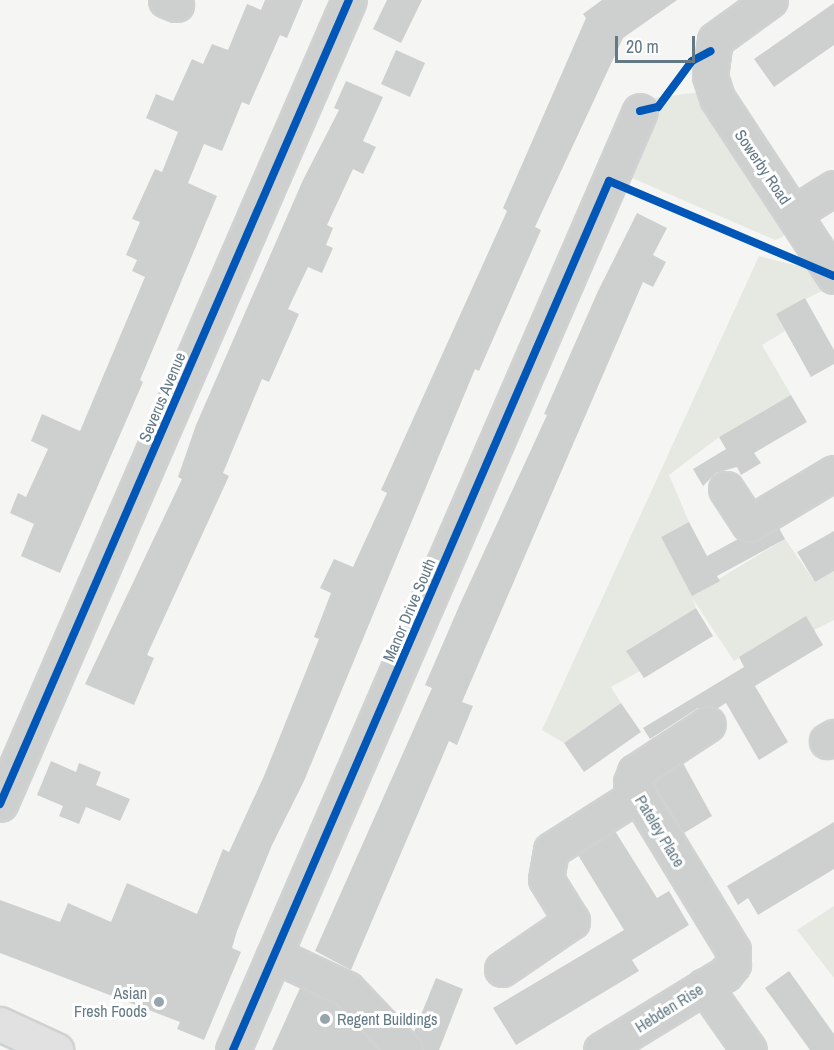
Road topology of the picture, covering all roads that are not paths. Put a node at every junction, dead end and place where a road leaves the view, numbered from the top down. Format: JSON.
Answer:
{"nodes":[{"id":1,"x":349,"y":0,"type":"edge"},
{"id":2,"x":770,"y":0,"type":"edge"},
{"id":3,"x":640,"y":111,"type":"dead end"},
{"id":4,"x":834,"y":188,"type":"edge"},
{"id":5,"x":794,"y":213,"type":"junction"},
{"id":6,"x":834,"y":276,"type":"edge"},
{"id":7,"x":834,"y":473,"type":"edge"},
{"id":8,"x":726,"y":489,"type":"dead end"},
{"id":9,"x":708,"y":724,"type":"dead end"},
{"id":10,"x":638,"y":795,"type":"junction"},
{"id":11,"x":0,"y":804,"type":"edge"},
{"id":12,"x":274,"y":955,"type":"junction"},
{"id":13,"x":734,"y":964,"type":"joint"},
{"id":14,"x":502,"y":969,"type":"dead end"},
{"id":15,"x":704,"y":986,"type":"junction"},
{"id":16,"x":0,"y":1024,"type":"edge"},
{"id":17,"x":44,"y":1047,"type":"edge"},
{"id":18,"x":233,"y":1050,"type":"edge"},
{"id":19,"x":405,"y":1050,"type":"edge"},
{"id":20,"x":601,"y":1050,"type":"edge"},
{"id":21,"x":749,"y":1050,"type":"edge"}],
"edges":[{"from":1,"to":11,"type":"street","name":"Severus Avenue"},
{"from":2,"to":5,"type":"street","name":"Sowerby Road"},
{"from":3,"to":12,"type":"street","name":"Manor Drive South"},
{"from":4,"to":5,"type":"street"},
{"from":5,"to":6,"type":"street","name":"Sowerby Road"},
{"from":7,"to":8,"type":"street"},
{"from":9,"to":10,"type":"street","name":"Pateley Place"},
{"from":10,"to":13,"type":"street","name":"Pateley Place"},
{"from":10,"to":14,"type":"street"},
{"from":12,"to":18,"type":"street","name":"Manor Drive South"},
{"from":12,"to":19,"type":"street"},
{"from":13,"to":15,"type":"street","name":"Hebden Rise"},
{"from":15,"to":20,"type":"street","name":"Hebden Rise"},
{"from":15,"to":21,"type":"street"},
{"from":16,"to":17,"type":"main road"}]}
